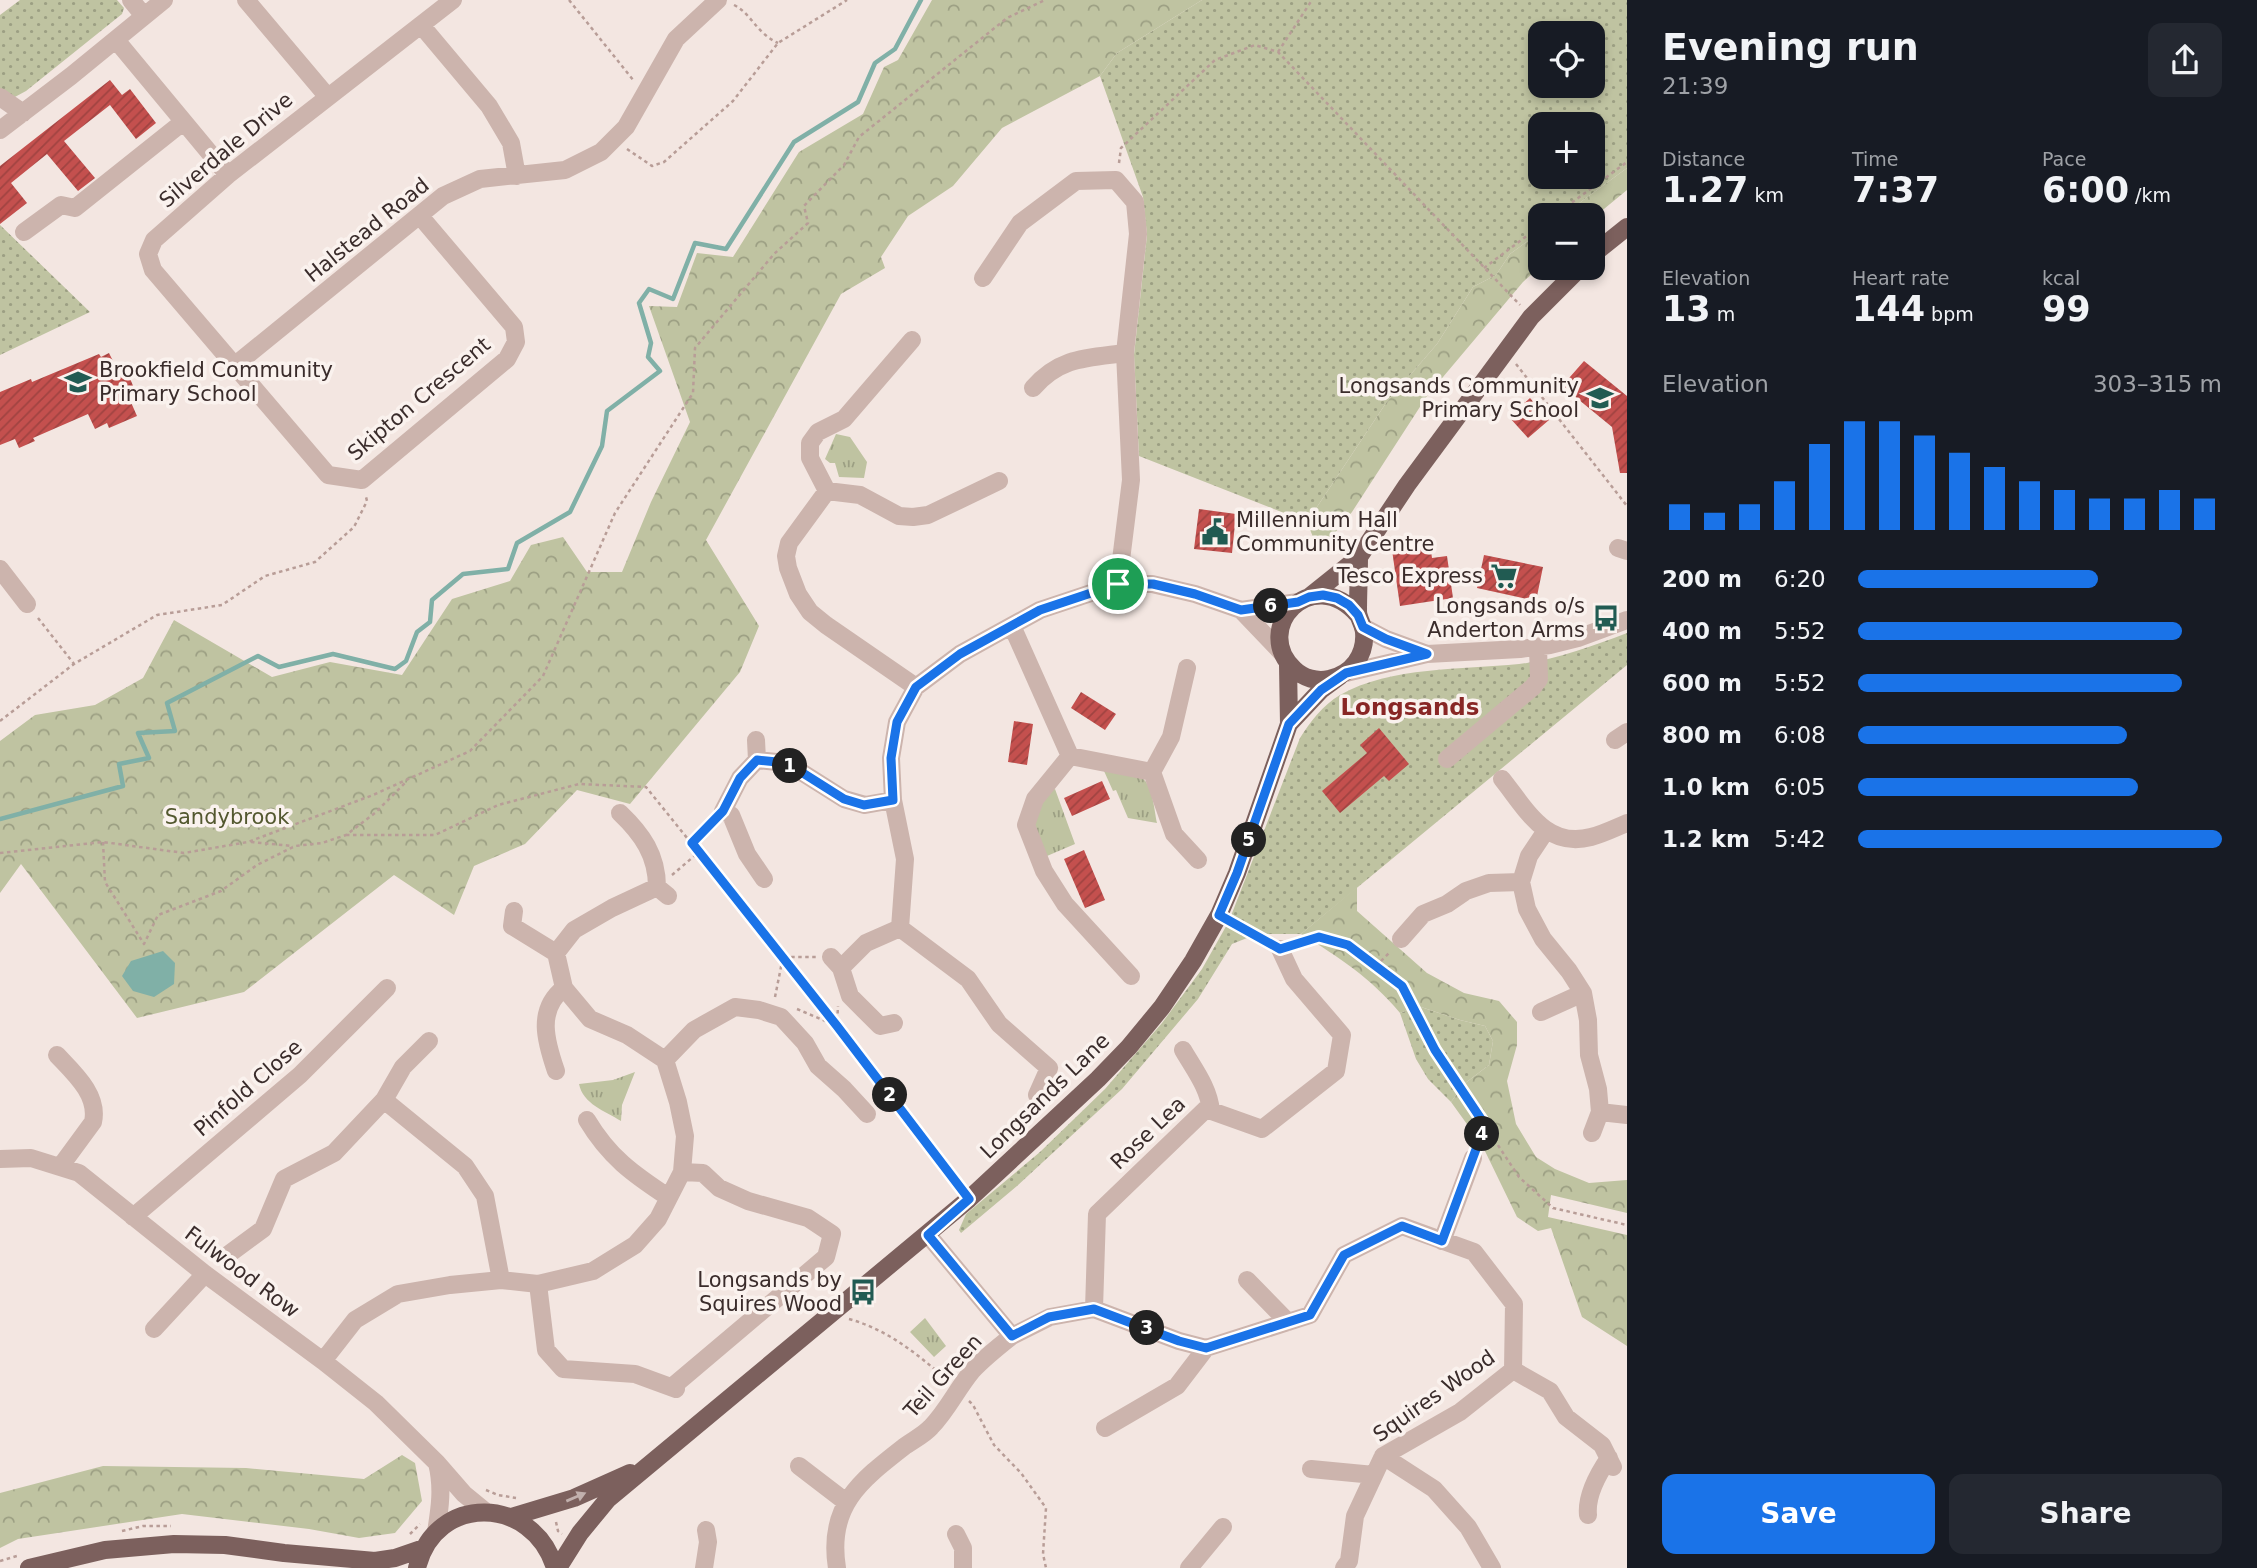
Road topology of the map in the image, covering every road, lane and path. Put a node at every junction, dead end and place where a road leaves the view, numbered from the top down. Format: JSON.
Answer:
{"nodes":[{"id":1,"x":131,"y":0,"type":"edge"},
{"id":2,"x":164,"y":0,"type":"edge"},
{"id":3,"x":246,"y":0,"type":"edge"},
{"id":4,"x":453,"y":0,"type":"edge"},
{"id":5,"x":569,"y":0,"type":"edge"},
{"id":6,"x":847,"y":0,"type":"edge"},
{"id":7,"x":1045,"y":0,"type":"edge"},
{"id":8,"x":1312,"y":0,"type":"edge"},
{"id":9,"x":725,"y":2,"type":"edge"},
{"id":10,"x":144,"y":16,"type":"junction"},
{"id":11,"x":421,"y":25,"type":"junction"},
{"id":12,"x":116,"y":40,"type":"junction"},
{"id":13,"x":778,"y":43,"type":"junction"},
{"id":14,"x":1278,"y":52,"type":"junction"},
{"id":15,"x":645,"y":94,"type":"junction"},
{"id":16,"x":327,"y":96,"type":"junction"},
{"id":17,"x":0,"y":97,"type":"edge"},
{"id":18,"x":23,"y":113,"type":"junction"},
{"id":19,"x":183,"y":122,"type":"junction"},
{"id":20,"x":0,"y":130,"type":"edge"},
{"id":21,"x":614,"y":139,"type":"junction"},
{"id":22,"x":1121,"y":148,"type":"dead end"},
{"id":23,"x":1627,"y":162,"type":"edge"},
{"id":24,"x":228,"y":175,"type":"junction"},
{"id":25,"x":517,"y":176,"type":"junction"},
{"id":26,"x":1571,"y":203,"type":"edge"},
{"id":27,"x":419,"y":216,"type":"junction"},
{"id":28,"x":1627,"y":227,"type":"edge"},
{"id":29,"x":24,"y":232,"type":"dead end"},
{"id":30,"x":1528,"y":235,"type":"edge"},
{"id":31,"x":1605,"y":245,"type":"edge"},
{"id":32,"x":1484,"y":268,"type":"junction"},
{"id":33,"x":983,"y":278,"type":"dead end"},
{"id":34,"x":1568,"y":280,"type":"edge"},
{"id":35,"x":1531,"y":317,"type":"junction"},
{"id":36,"x":912,"y":340,"type":"dead end"},
{"id":37,"x":1125,"y":353,"type":"junction"},
{"id":38,"x":1508,"y":356,"type":"dead end"},
{"id":39,"x":234,"y":366,"type":"junction"},
{"id":40,"x":1032,"y":388,"type":"dead end"},
{"id":41,"x":362,"y":480,"type":"junction"},
{"id":42,"x":999,"y":481,"type":"dead end"},
{"id":43,"x":827,"y":491,"type":"junction"},
{"id":44,"x":1627,"y":506,"type":"edge"},
{"id":45,"x":1359,"y":557,"type":"junction"},
{"id":46,"x":1,"y":571,"type":"edge"},
{"id":47,"x":1118,"y":584,"type":"junction"},
{"id":48,"x":1303,"y":600,"type":"junction"},
{"id":49,"x":27,"y":604,"type":"joint"},
{"id":50,"x":1241,"y":610,"type":"junction"},
{"id":51,"x":1627,"y":620,"type":"edge"},
{"id":52,"x":1361,"y":621,"type":"junction"},
{"id":53,"x":1012,"y":626,"type":"junction"},
{"id":54,"x":1538,"y":647,"type":"junction"},
{"id":55,"x":1427,"y":654,"type":"junction"},
{"id":56,"x":1285,"y":658,"type":"junction"},
{"id":57,"x":74,"y":664,"type":"junction"},
{"id":58,"x":1187,"y":668,"type":"dead end"},
{"id":59,"x":1343,"y":674,"type":"junction"},
{"id":60,"x":916,"y":687,"type":"junction"},
{"id":61,"x":0,"y":722,"type":"edge"},
{"id":62,"x":1289,"y":724,"type":"junction"},
{"id":63,"x":756,"y":740,"type":"dead end"},
{"id":64,"x":1070,"y":756,"type":"junction"},
{"id":65,"x":1447,"y":759,"type":"dead end"},
{"id":66,"x":757,"y":760,"type":"junction"},
{"id":67,"x":1152,"y":772,"type":"junction"},
{"id":68,"x":410,"y":778,"type":"junction"},
{"id":69,"x":1502,"y":779,"type":"dead end"},
{"id":70,"x":893,"y":800,"type":"junction"},
{"id":71,"x":620,"y":813,"type":"dead end"},
{"id":72,"x":729,"y":817,"type":"junction"},
{"id":73,"x":1627,"y":823,"type":"edge"},
{"id":74,"x":1545,"y":832,"type":"junction"},
{"id":75,"x":346,"y":835,"type":"junction"},
{"id":76,"x":103,"y":842,"type":"junction"},
{"id":77,"x":248,"y":842,"type":"junction"},
{"id":78,"x":692,"y":843,"type":"junction"},
{"id":79,"x":295,"y":846,"type":"junction"},
{"id":80,"x":699,"y":852,"type":"junction"},
{"id":81,"x":0,"y":853,"type":"edge"},
{"id":82,"x":1198,"y":860,"type":"dead end"},
{"id":83,"x":764,"y":879,"type":"dead end"},
{"id":84,"x":1521,"y":882,"type":"junction"},
{"id":85,"x":663,"y":891,"type":"junction"},
{"id":86,"x":514,"y":911,"type":"dead end"},
{"id":87,"x":1219,"y":915,"type":"junction"},
{"id":88,"x":900,"y":929,"type":"junction"},
{"id":89,"x":1401,"y":939,"type":"joint"},
{"id":90,"x":1280,"y":949,"type":"junction"},
{"id":91,"x":556,"y":953,"type":"junction"},
{"id":92,"x":783,"y":957,"type":"junction"},
{"id":93,"x":836,"y":962,"type":"junction"},
{"id":94,"x":1376,"y":966,"type":"junction"},
{"id":95,"x":1131,"y":976,"type":"dead end"},
{"id":96,"x":387,"y":988,"type":"dead end"},
{"id":97,"x":564,"y":988,"type":"junction"},
{"id":98,"x":1583,"y":993,"type":"junction"},
{"id":99,"x":775,"y":1000,"type":"dead end"},
{"id":100,"x":787,"y":1005,"type":"dead end"},
{"id":101,"x":1541,"y":1012,"type":"dead end"},
{"id":102,"x":894,"y":1023,"type":"dead end"},
{"id":103,"x":837,"y":1026,"type":"junction"},
{"id":104,"x":429,"y":1041,"type":"dead end"},
{"id":105,"x":1183,"y":1050,"type":"dead end"},
{"id":106,"x":57,"y":1055,"type":"dead end"},
{"id":107,"x":665,"y":1060,"type":"junction"},
{"id":108,"x":556,"y":1071,"type":"dead end"},
{"id":109,"x":1037,"y":1095,"type":"dead end"},
{"id":110,"x":384,"y":1100,"type":"junction"},
{"id":111,"x":1211,"y":1111,"type":"junction"},
{"id":112,"x":1600,"y":1112,"type":"junction"},
{"id":113,"x":867,"y":1114,"type":"dead end"},
{"id":114,"x":1627,"y":1115,"type":"edge"},
{"id":115,"x":587,"y":1120,"type":"dead end"},
{"id":116,"x":1485,"y":1125,"type":"junction"},
{"id":117,"x":1592,"y":1133,"type":"dead end"},
{"id":118,"x":1473,"y":1158,"type":"joint"},
{"id":119,"x":0,"y":1159,"type":"edge"},
{"id":120,"x":60,"y":1167,"type":"junction"},
{"id":121,"x":682,"y":1172,"type":"junction"},
{"id":122,"x":668,"y":1198,"type":"junction"},
{"id":123,"x":969,"y":1199,"type":"junction"},
{"id":124,"x":133,"y":1217,"type":"junction"},
{"id":125,"x":1627,"y":1226,"type":"edge"},
{"id":126,"x":928,"y":1235,"type":"junction"},
{"id":127,"x":1442,"y":1241,"type":"junction"},
{"id":128,"x":225,"y":1257,"type":"dead end"},
{"id":129,"x":205,"y":1275,"type":"junction"},
{"id":130,"x":501,"y":1280,"type":"junction"},
{"id":131,"x":1247,"y":1280,"type":"dead end"},
{"id":132,"x":538,"y":1284,"type":"junction"},
{"id":133,"x":844,"y":1303,"type":"junction"},
{"id":134,"x":1094,"y":1309,"type":"junction"},
{"id":135,"x":1287,"y":1322,"type":"junction"},
{"id":136,"x":154,"y":1329,"type":"dead end"},
{"id":137,"x":1012,"y":1336,"type":"junction"},
{"id":138,"x":1206,"y":1348,"type":"junction"},
{"id":139,"x":323,"y":1362,"type":"junction"},
{"id":140,"x":1513,"y":1370,"type":"junction"},
{"id":141,"x":958,"y":1390,"type":"junction"},
{"id":142,"x":1105,"y":1428,"type":"dead end"},
{"id":143,"x":1383,"y":1456,"type":"junction"},
{"id":144,"x":437,"y":1463,"type":"junction"},
{"id":145,"x":649,"y":1464,"type":"junction"},
{"id":146,"x":799,"y":1466,"type":"dead end"},
{"id":147,"x":1311,"y":1469,"type":"dead end"},
{"id":148,"x":1374,"y":1475,"type":"junction"},
{"id":149,"x":464,"y":1494,"type":"junction"},
{"id":150,"x":523,"y":1497,"type":"dead end"},
{"id":151,"x":846,"y":1502,"type":"junction"},
{"id":152,"x":551,"y":1507,"type":"junction"},
{"id":153,"x":486,"y":1512,"type":"junction"},
{"id":154,"x":1588,"y":1515,"type":"dead end"},
{"id":155,"x":511,"y":1517,"type":"junction"},
{"id":156,"x":423,"y":1520,"type":"dead end"},
{"id":157,"x":181,"y":1527,"type":"dead end"},
{"id":158,"x":1223,"y":1527,"type":"dead end"},
{"id":159,"x":706,"y":1530,"type":"dead end"},
{"id":160,"x":118,"y":1532,"type":"dead end"},
{"id":161,"x":436,"y":1532,"type":"junction"},
{"id":162,"x":956,"y":1534,"type":"dead end"},
{"id":163,"x":408,"y":1536,"type":"dead end"},
{"id":164,"x":574,"y":1541,"type":"junction"},
{"id":165,"x":424,"y":1548,"type":"junction"},
{"id":166,"x":284,"y":1553,"type":"junction"},
{"id":167,"x":0,"y":1561,"type":"edge"},
{"id":168,"x":24,"y":1562,"type":"edge"},
{"id":169,"x":323,"y":1568,"type":"edge"},
{"id":170,"x":417,"y":1568,"type":"edge"},
{"id":171,"x":556,"y":1568,"type":"edge"},
{"id":172,"x":704,"y":1568,"type":"edge"},
{"id":173,"x":837,"y":1568,"type":"edge"},
{"id":174,"x":963,"y":1568,"type":"edge"},
{"id":175,"x":1046,"y":1568,"type":"edge"},
{"id":176,"x":1189,"y":1568,"type":"edge"},
{"id":177,"x":1344,"y":1568,"type":"edge"},
{"id":178,"x":1492,"y":1568,"type":"edge"}],
"edges":[{"from":1,"to":10,"type":"street"},
{"from":2,"to":10,"type":"street"},
{"from":3,"to":16,"type":"street"},
{"from":4,"to":11,"type":"street","name":"Silverdale Drive"},
{"from":5,"to":15,"type":"path"},
{"from":6,"to":13,"type":"path"},
{"from":7,"to":68,"type":"path"},
{"from":8,"to":14,"type":"path"},
{"from":9,"to":13,"type":"path"},
{"from":9,"to":15,"type":"street","name":"Halstead Road"},
{"from":10,"to":12,"type":"street"},
{"from":11,"to":16,"type":"street","name":"Silverdale Drive"},
{"from":11,"to":25,"type":"street"},
{"from":12,"to":18,"type":"street"},
{"from":12,"to":19,"type":"street"},
{"from":13,"to":21,"type":"path"},
{"from":14,"to":22,"type":"path"},
{"from":14,"to":32,"type":"path"},
{"from":15,"to":21,"type":"street","name":"Halstead Road"},
{"from":16,"to":24,"type":"street","name":"Silverdale Drive"},
{"from":17,"to":18,"type":"street"},
{"from":18,"to":20,"type":"street"},
{"from":19,"to":24,"type":"street"},
{"from":19,"to":29,"type":"street"},
{"from":21,"to":25,"type":"street","name":"Halstead Road"},
{"from":23,"to":26,"type":"path"},
{"from":24,"to":39,"type":"street","name":"Silverdale Drive"},
{"from":25,"to":27,"type":"street","name":"Halstead Road"},
{"from":27,"to":39,"type":"street","name":"Halstead Road"},
{"from":27,"to":41,"type":"street","name":"Skipton Crescent"},
{"from":28,"to":31,"type":"main road"},
{"from":30,"to":32,"type":"path"},
{"from":32,"to":35,"type":"path"},
{"from":33,"to":37,"type":"street"},
{"from":34,"to":35,"type":"main road"},
{"from":35,"to":45,"type":"main road"},
{"from":36,"to":43,"type":"street"},
{"from":37,"to":40,"type":"street"},
{"from":37,"to":47,"type":"street"},
{"from":38,"to":44,"type":"path"},
{"from":39,"to":41,"type":"street","name":"Skipton Crescent"},
{"from":41,"to":57,"type":"path"},
{"from":42,"to":43,"type":"street"},
{"from":43,"to":60,"type":"street"},
{"from":45,"to":48,"type":"main road"},
{"from":45,"to":52,"type":"main road"},
{"from":46,"to":49,"type":"street"},
{"from":47,"to":50,"type":"street"},
{"from":47,"to":53,"type":"street"},
{"from":48,"to":50,"type":"street"},
{"from":48,"to":52,"type":"main road"},
{"from":48,"to":56,"type":"main road"},
{"from":49,"to":57,"type":"path"},
{"from":50,"to":56,"type":"street"},
{"from":51,"to":54,"type":"street","name":"Longsands Lane"},
{"from":52,"to":55,"type":"street","name":"Longsands Lane"},
{"from":52,"to":59,"type":"main road"},
{"from":53,"to":60,"type":"street"},
{"from":53,"to":64,"type":"street"},
{"from":54,"to":55,"type":"street","name":"Longsands Lane"},
{"from":54,"to":65,"type":"street"},
{"from":55,"to":59,"type":"street","name":"Longsands Lane"},
{"from":56,"to":59,"type":"main road"},
{"from":56,"to":62,"type":"main road","name":"Longsands Lane"},
{"from":57,"to":61,"type":"path"},
{"from":58,"to":67,"type":"street"},
{"from":59,"to":62,"type":"main road","name":"Longsands Lane"},
{"from":60,"to":70,"type":"street"},
{"from":62,"to":87,"type":"main road","name":"Longsands Lane"},
{"from":63,"to":66,"type":"street"},
{"from":64,"to":67,"type":"street"},
{"from":64,"to":95,"type":"street"},
{"from":66,"to":70,"type":"street"},
{"from":66,"to":72,"type":"street"},
{"from":67,"to":82,"type":"street"},
{"from":68,"to":75,"type":"path"},
{"from":68,"to":77,"type":"path"},
{"from":69,"to":74,"type":"street"},
{"from":70,"to":88,"type":"street"},
{"from":71,"to":85,"type":"street"},
{"from":72,"to":78,"type":"path"},
{"from":72,"to":83,"type":"street"},
{"from":73,"to":74,"type":"street"},
{"from":74,"to":84,"type":"street"},
{"from":75,"to":78,"type":"path"},
{"from":75,"to":79,"type":"path"},
{"from":76,"to":77,"type":"path"},
{"from":76,"to":79,"type":"path"},
{"from":76,"to":81,"type":"path"},
{"from":77,"to":79,"type":"path"},
{"from":78,"to":80,"type":"path"},
{"from":80,"to":85,"type":"path"},
{"from":80,"to":92,"type":"path"},
{"from":84,"to":89,"type":"street"},
{"from":84,"to":98,"type":"street"},
{"from":85,"to":91,"type":"street"},
{"from":86,"to":91,"type":"street"},
{"from":87,"to":90,"type":"path"},
{"from":87,"to":123,"type":"main road","name":"Longsands Lane"},
{"from":88,"to":93,"type":"street"},
{"from":88,"to":109,"type":"street"},
{"from":89,"to":94,"type":"path"},
{"from":90,"to":94,"type":"path"},
{"from":90,"to":111,"type":"street","name":"Rose Lea"},
{"from":91,"to":97,"type":"street"},
{"from":92,"to":93,"type":"path"},
{"from":92,"to":99,"type":"path"},
{"from":92,"to":103,"type":"path"},
{"from":93,"to":102,"type":"street"},
{"from":94,"to":116,"type":"path"},
{"from":96,"to":124,"type":"street","name":"Pinfold Close"},
{"from":97,"to":107,"type":"street"},
{"from":97,"to":108,"type":"street"},
{"from":98,"to":101,"type":"street"},
{"from":98,"to":112,"type":"street"},
{"from":100,"to":103,"type":"path"},
{"from":103,"to":123,"type":"path"},
{"from":104,"to":110,"type":"street"},
{"from":105,"to":111,"type":"street"},
{"from":106,"to":120,"type":"street"},
{"from":107,"to":113,"type":"street"},
{"from":107,"to":121,"type":"street"},
{"from":110,"to":128,"type":"street"},
{"from":110,"to":130,"type":"street"},
{"from":111,"to":134,"type":"street","name":"Rose Lea"},
{"from":112,"to":114,"type":"street"},
{"from":112,"to":117,"type":"street"},
{"from":115,"to":122,"type":"street"},
{"from":116,"to":118,"type":"path"},
{"from":116,"to":125,"type":"path"},
{"from":118,"to":127,"type":"street"},
{"from":119,"to":120,"type":"street","name":"Fulwood Row"},
{"from":120,"to":124,"type":"street","name":"Fulwood Row"},
{"from":121,"to":122,"type":"street"},
{"from":121,"to":132,"type":"street"},
{"from":122,"to":132,"type":"street"},
{"from":123,"to":126,"type":"main road","name":"Longsands Lane"},
{"from":124,"to":129,"type":"street","name":"Fulwood Row"},
{"from":126,"to":133,"type":"main road","name":"Longsands Lane"},
{"from":126,"to":137,"type":"street"},
{"from":127,"to":135,"type":"street","name":"Squires Wood"},
{"from":127,"to":140,"type":"street","name":"Squires Wood"},
{"from":129,"to":136,"type":"street"},
{"from":129,"to":139,"type":"street","name":"Fulwood Row"},
{"from":130,"to":132,"type":"street"},
{"from":130,"to":139,"type":"street"},
{"from":131,"to":135,"type":"street"},
{"from":133,"to":141,"type":"path"},
{"from":133,"to":145,"type":"main road","name":"Longsands Lane"},
{"from":134,"to":137,"type":"street"},
{"from":134,"to":138,"type":"street"},
{"from":135,"to":138,"type":"street","name":"Squires Wood"},
{"from":137,"to":141,"type":"street","name":"Teil Green"},
{"from":138,"to":142,"type":"street"},
{"from":139,"to":144,"type":"street","name":"Fulwood Row"},
{"from":140,"to":143,"type":"street","name":"Squires Wood"},
{"from":140,"to":154,"type":"street"},
{"from":141,"to":151,"type":"street","name":"Teil Green"},
{"from":141,"to":175,"type":"path"},
{"from":143,"to":148,"type":"street","name":"Squires Wood"},
{"from":143,"to":178,"type":"street"},
{"from":144,"to":149,"type":"street","name":"Fulwood Row"},
{"from":144,"to":161,"type":"street"},
{"from":152,"to":145,"type":"main road","one_way":true},
{"from":145,"to":164,"type":"main road"},
{"from":146,"to":151,"type":"street"},
{"from":147,"to":148,"type":"street"},
{"from":148,"to":177,"type":"street","name":"Squires Wood"},
{"from":149,"to":150,"type":"path"},
{"from":149,"to":153,"type":"street","name":"Fulwood Row"},
{"from":151,"to":173,"type":"street","name":"Teil Green"},
{"from":152,"to":155,"type":"main road"},
{"from":152,"to":164,"type":"path"},
{"from":153,"to":155,"type":"main road"},
{"from":153,"to":161,"type":"main road"},
{"from":155,"to":171,"type":"main road"},
{"from":156,"to":163,"type":"path"},
{"from":157,"to":160,"type":"path"},
{"from":158,"to":176,"type":"street"},
{"from":159,"to":172,"type":"street"},
{"from":161,"to":165,"type":"main road"},
{"from":162,"to":174,"type":"street"},
{"from":164,"to":171,"type":"main road"},
{"from":165,"to":166,"type":"main road"},
{"from":165,"to":170,"type":"main road"},
{"from":166,"to":168,"type":"main road"},
{"from":166,"to":169,"type":"main road"},
{"from":167,"to":168,"type":"path"}]}
